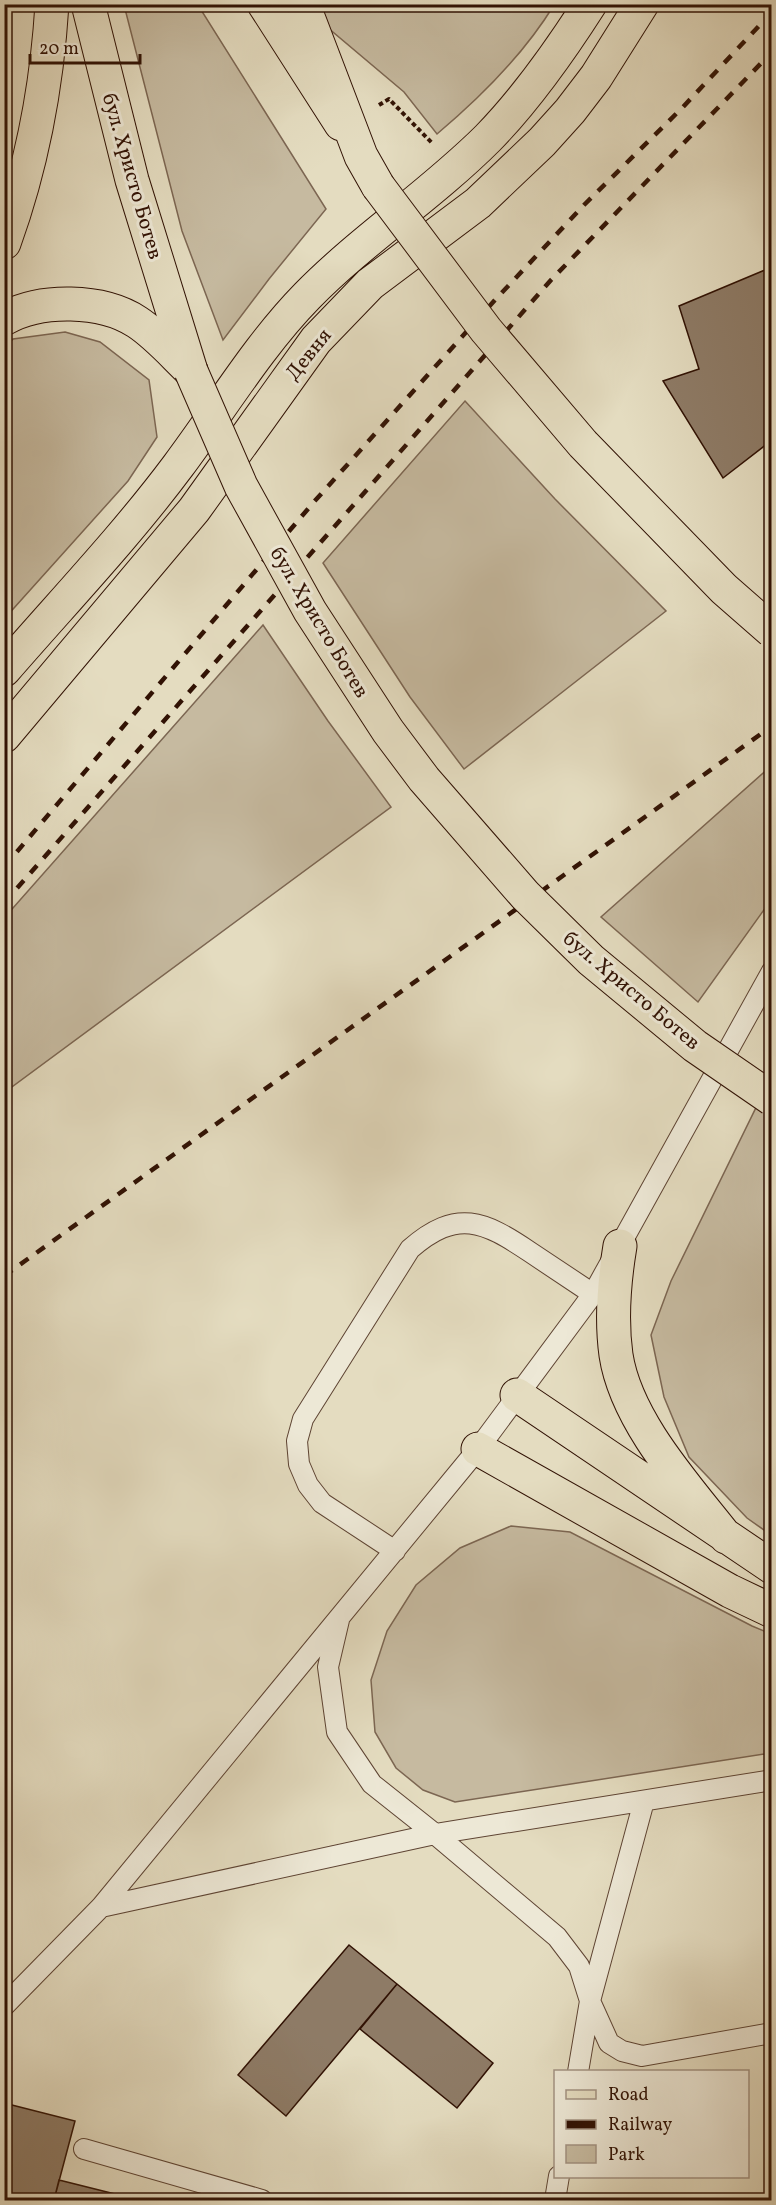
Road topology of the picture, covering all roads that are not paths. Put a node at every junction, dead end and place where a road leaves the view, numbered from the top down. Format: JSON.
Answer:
{"nodes":[{"id":1,"x":52,"y":4,"type":"edge"},
{"id":2,"x":88,"y":4,"type":"edge"},
{"id":3,"x":264,"y":4,"type":"edge"},
{"id":4,"x":303,"y":4,"type":"edge"},
{"id":5,"x":590,"y":4,"type":"edge"},
{"id":6,"x":642,"y":4,"type":"edge"},
{"id":7,"x":362,"y":156,"type":"junction"},
{"id":8,"x":4,"y":243,"type":"edge"},
{"id":9,"x":4,"y":319,"type":"edge"},
{"id":10,"x":191,"y":371,"type":"junction"},
{"id":11,"x":771,"y":631,"type":"edge"},
{"id":12,"x":4,"y":670,"type":"edge"},
{"id":13,"x":4,"y":736,"type":"edge"},
{"id":14,"x":771,"y":971,"type":"edge"},
{"id":15,"x":771,"y":1099,"type":"edge"},
{"id":16,"x":620,"y":1246,"type":"junction"},
{"id":17,"x":592,"y":1294,"type":"junction"},
{"id":18,"x":517,"y":1395,"type":"junction"},
{"id":19,"x":478,"y":1449,"type":"junction"},
{"id":20,"x":726,"y":1537,"type":"junction"},
{"id":21,"x":395,"y":1551,"type":"junction"},
{"id":22,"x":771,"y":1567,"type":"edge"},
{"id":23,"x":771,"y":1611,"type":"edge"},
{"id":24,"x":340,"y":1614,"type":"junction"},
{"id":25,"x":771,"y":1780,"type":"edge"},
{"id":26,"x":644,"y":1801,"type":"junction"},
{"id":27,"x":435,"y":1834,"type":"junction"},
{"id":28,"x":101,"y":1907,"type":"junction"},
{"id":29,"x":590,"y":2001,"type":"junction"},
{"id":30,"x":4,"y":2006,"type":"edge"},
{"id":31,"x":771,"y":2033,"type":"edge"},
{"id":32,"x":578,"y":2070,"type":"edge"},
{"id":33,"x":84,"y":2149,"type":"dead end"},
{"id":34,"x":559,"y":2178,"type":"edge"},
{"id":35,"x":262,"y":2200,"type":"edge"},
{"id":36,"x":555,"y":2200,"type":"edge"}],
"edges":[{"from":1,"to":8,"type":"main road"},
{"from":2,"to":10,"type":"main road","name":"бул. Христо Ботев"},
{"from":3,"to":7,"type":"main road"},
{"from":4,"to":7,"type":"main road"},
{"from":5,"to":12,"type":"main road","name":"Девня"},
{"from":6,"to":13,"type":"main road","name":"Девня"},
{"from":7,"to":11,"type":"main road","bridge":true},
{"from":9,"to":10,"type":"main road"},
{"from":10,"to":15,"type":"main road","name":"бул. Христо Ботев","bridge":true},
{"from":14,"to":16,"type":"lane"},
{"from":16,"to":17,"type":"lane"},
{"from":16,"to":20,"type":"main road"},
{"from":17,"to":18,"type":"lane"},
{"from":17,"to":21,"type":"lane"},
{"from":18,"to":19,"type":"lane"},
{"from":18,"to":20,"type":"main road"},
{"from":19,"to":21,"type":"lane"},
{"from":19,"to":23,"type":"main road"},
{"from":20,"to":22,"type":"main road"},
{"from":21,"to":24,"type":"lane"},
{"from":24,"to":27,"type":"lane"},
{"from":24,"to":28,"type":"lane"},
{"from":25,"to":26,"type":"lane"},
{"from":26,"to":27,"type":"lane"},
{"from":26,"to":29,"type":"lane"},
{"from":27,"to":28,"type":"lane"},
{"from":27,"to":29,"type":"lane"},
{"from":28,"to":30,"type":"lane"},
{"from":29,"to":31,"type":"lane"},
{"from":29,"to":32,"type":"lane"},
{"from":33,"to":35,"type":"lane"},
{"from":34,"to":36,"type":"lane"}]}
